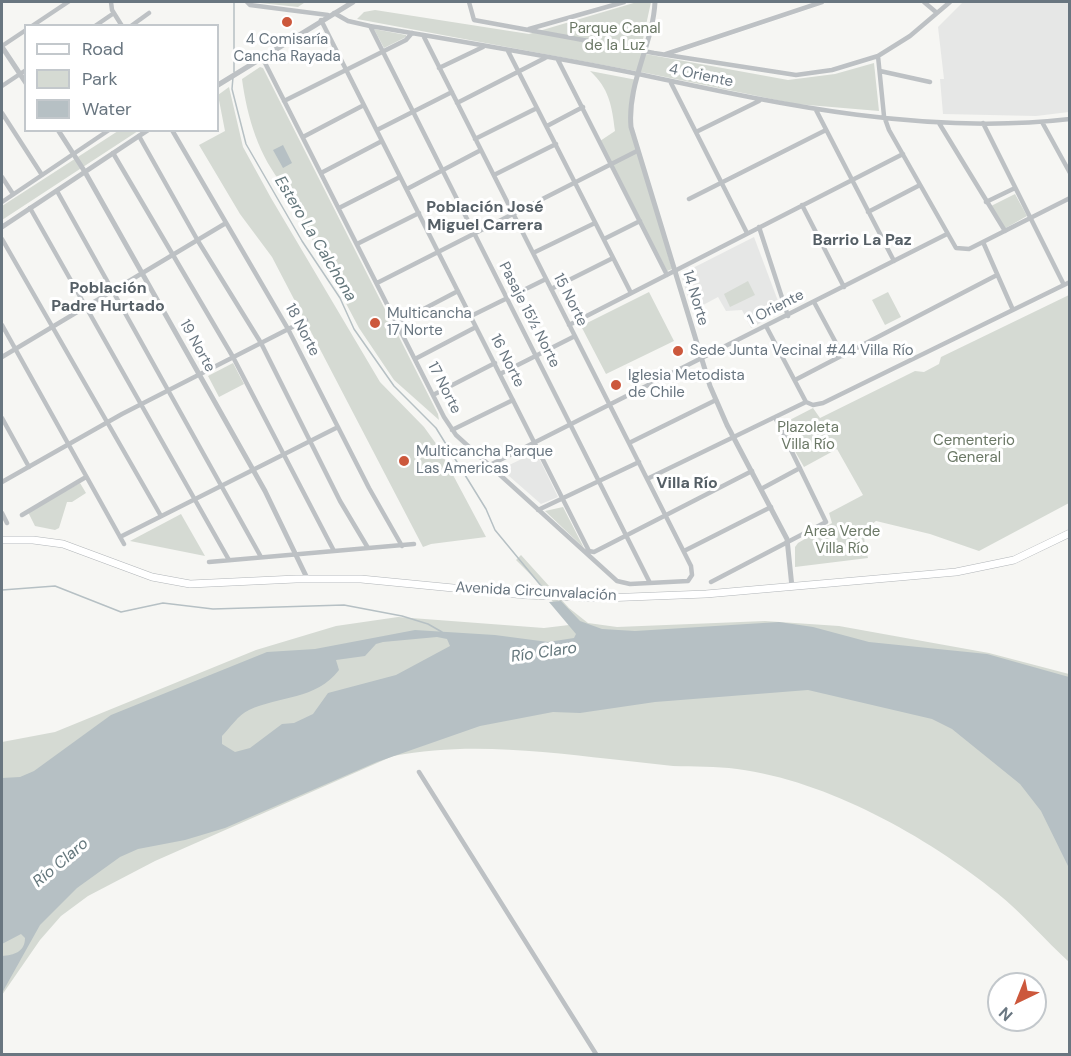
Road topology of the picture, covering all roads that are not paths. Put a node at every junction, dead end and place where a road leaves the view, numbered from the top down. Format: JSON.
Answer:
{"nodes":[{"id":1,"x":68,"y":2,"type":"edge"},
{"id":2,"x":111,"y":2,"type":"edge"},
{"id":3,"x":353,"y":2,"type":"edge"},
{"id":4,"x":469,"y":2,"type":"edge"},
{"id":5,"x":624,"y":2,"type":"edge"},
{"id":6,"x":655,"y":2,"type":"edge"},
{"id":7,"x":822,"y":2,"type":"edge"},
{"id":8,"x":924,"y":2,"type":"edge"},
{"id":9,"x":950,"y":2,"type":"edge"},
{"id":10,"x":248,"y":3,"type":"edge"},
{"id":11,"x":114,"y":13,"type":"junction"},
{"id":12,"x":149,"y":13,"type":"dead end"},
{"id":13,"x":937,"y":13,"type":"junction"},
{"id":14,"x":331,"y":14,"type":"junction"},
{"id":15,"x":320,"y":19,"type":"junction"},
{"id":16,"x":35,"y":24,"type":"edge"},
{"id":17,"x":98,"y":24,"type":"edge"},
{"id":18,"x":121,"y":24,"type":"edge"},
{"id":19,"x":134,"y":24,"type":"edge"},
{"id":20,"x":370,"y":26,"type":"junction"},
{"id":21,"x":526,"y":30,"type":"junction"},
{"id":22,"x":24,"y":31,"type":"edge"},
{"id":23,"x":412,"y":33,"type":"junction"},
{"id":24,"x":423,"y":35,"type":"junction"},
{"id":25,"x":483,"y":46,"type":"junction"},
{"id":26,"x":2,"y":47,"type":"edge"},
{"id":27,"x":382,"y":51,"type":"junction"},
{"id":28,"x":508,"y":51,"type":"junction"},
{"id":29,"x":645,"y":51,"type":"junction"},
{"id":30,"x":664,"y":55,"type":"junction"},
{"id":31,"x":878,"y":56,"type":"junction"},
{"id":32,"x":262,"y":57,"type":"junction"},
{"id":33,"x":545,"y":58,"type":"junction"},
{"id":34,"x":558,"y":60,"type":"junction"},
{"id":35,"x":439,"y":68,"type":"junction"},
{"id":36,"x":346,"y":70,"type":"junction"},
{"id":37,"x":24,"y":71,"type":"edge"},
{"id":38,"x":519,"y":71,"type":"junction"},
{"id":39,"x":880,"y":71,"type":"junction"},
{"id":40,"x":19,"y":74,"type":"junction"},
{"id":41,"x":638,"y":74,"type":"junction"},
{"id":42,"x":24,"y":80,"type":"edge"},
{"id":43,"x":930,"y":82,"type":"dead end"},
{"id":44,"x":671,"y":83,"type":"junction"},
{"id":45,"x":219,"y":85,"type":"edge"},
{"id":46,"x":2,"y":86,"type":"edge"},
{"id":47,"x":452,"y":92,"type":"junction"},
{"id":48,"x":285,"y":100,"type":"junction"},
{"id":49,"x":759,"y":101,"type":"junction"},
{"id":50,"x":457,"y":103,"type":"junction"},
{"id":51,"x":364,"y":105,"type":"junction"},
{"id":52,"x":583,"y":107,"type":"junction"},
{"id":53,"x":537,"y":108,"type":"junction"},
{"id":54,"x":816,"y":110,"type":"junction"},
{"id":55,"x":413,"y":112,"type":"junction"},
{"id":56,"x":2,"y":113,"type":"edge"},
{"id":57,"x":884,"y":116,"type":"junction"},
{"id":58,"x":1070,"y":119,"type":"edge"},
{"id":59,"x":1042,"y":122,"type":"junction"},
{"id":60,"x":939,"y":123,"type":"junction"},
{"id":61,"x":983,"y":123,"type":"junction"},
{"id":62,"x":547,"y":126,"type":"junction"},
{"id":63,"x":377,"y":130,"type":"junction"},
{"id":64,"x":826,"y":130,"type":"junction"},
{"id":65,"x":59,"y":132,"type":"edge"},
{"id":66,"x":105,"y":132,"type":"edge"},
{"id":67,"x":145,"y":132,"type":"edge"},
{"id":68,"x":173,"y":132,"type":"edge"},
{"id":69,"x":696,"y":132,"type":"junction"},
{"id":70,"x":139,"y":136,"type":"junction"},
{"id":71,"x":303,"y":137,"type":"junction"},
{"id":72,"x":475,"y":139,"type":"junction"},
{"id":73,"x":382,"y":141,"type":"junction"},
{"id":74,"x":556,"y":144,"type":"junction"},
{"id":75,"x":481,"y":150,"type":"junction"},
{"id":76,"x":637,"y":151,"type":"junction"},
{"id":77,"x":113,"y":153,"type":"junction"},
{"id":78,"x":74,"y":154,"type":"junction"},
{"id":79,"x":903,"y":154,"type":"junction"},
{"id":80,"x":611,"y":165,"type":"junction"},
{"id":81,"x":442,"y":171,"type":"junction"},
{"id":82,"x":86,"y":172,"type":"junction"},
{"id":83,"x":321,"y":173,"type":"junction"},
{"id":84,"x":1070,"y":173,"type":"edge"},
{"id":85,"x":42,"y":175,"type":"junction"},
{"id":86,"x":494,"y":175,"type":"junction"},
{"id":87,"x":2,"y":177,"type":"edge"},
{"id":88,"x":400,"y":177,"type":"junction"},
{"id":89,"x":852,"y":180,"type":"junction"},
{"id":90,"x":722,"y":182,"type":"junction"},
{"id":91,"x":575,"y":183,"type":"junction"},
{"id":92,"x":920,"y":185,"type":"junction"},
{"id":93,"x":1015,"y":188,"type":"junction"},
{"id":94,"x":407,"y":189,"type":"junction"},
{"id":95,"x":57,"y":191,"type":"junction"},
{"id":96,"x":13,"y":194,"type":"junction"},
{"id":97,"x":1070,"y":198,"type":"edge"},
{"id":98,"x":689,"y":199,"type":"dead end"},
{"id":99,"x":2,"y":202,"type":"edge"},
{"id":100,"x":986,"y":202,"type":"junction"},
{"id":101,"x":802,"y":205,"type":"junction"},
{"id":102,"x":30,"y":208,"type":"junction"},
{"id":103,"x":339,"y":208,"type":"junction"},
{"id":104,"x":868,"y":212,"type":"junction"},
{"id":105,"x":419,"y":213,"type":"junction"},
{"id":106,"x":513,"y":214,"type":"junction"},
{"id":107,"x":1032,"y":218,"type":"junction"},
{"id":108,"x":640,"y":221,"type":"junction"},
{"id":109,"x":226,"y":223,"type":"junction"},
{"id":110,"x":595,"y":223,"type":"junction"},
{"id":111,"x":2,"y":226,"type":"edge"},
{"id":112,"x":759,"y":227,"type":"junction"},
{"id":113,"x":1005,"y":231,"type":"junction"},
{"id":114,"x":747,"y":233,"type":"junction"},
{"id":115,"x":474,"y":234,"type":"junction"},
{"id":116,"x":947,"y":234,"type":"junction"},
{"id":117,"x":2,"y":239,"type":"edge"},
{"id":118,"x":604,"y":240,"type":"junction"},
{"id":119,"x":198,"y":241,"type":"junction"},
{"id":120,"x":983,"y":242,"type":"junction"},
{"id":121,"x":357,"y":244,"type":"junction"},
{"id":122,"x":439,"y":252,"type":"junction"},
{"id":123,"x":533,"y":253,"type":"junction"},
{"id":124,"x":173,"y":255,"type":"junction"},
{"id":125,"x":614,"y":258,"type":"junction"},
{"id":126,"x":894,"y":261,"type":"junction"},
{"id":127,"x":674,"y":270,"type":"junction"},
{"id":128,"x":143,"y":274,"type":"junction"},
{"id":129,"x":667,"y":274,"type":"junction"},
{"id":130,"x":997,"y":275,"type":"junction"},
{"id":131,"x":546,"y":279,"type":"junction"},
{"id":132,"x":1070,"y":282,"type":"edge"},
{"id":133,"x":377,"y":284,"type":"junction"},
{"id":134,"x":1064,"y":285,"type":"junction"},
{"id":135,"x":844,"y":287,"type":"junction"},
{"id":136,"x":551,"y":289,"type":"junction"},
{"id":137,"x":458,"y":291,"type":"junction"},
{"id":138,"x":113,"y":292,"type":"junction"},
{"id":139,"x":631,"y":293,"type":"junction"},
{"id":140,"x":507,"y":298,"type":"junction"},
{"id":141,"x":814,"y":302,"type":"junction"},
{"id":142,"x":88,"y":308,"type":"junction"},
{"id":143,"x":1013,"y":310,"type":"junction"},
{"id":144,"x":788,"y":315,"type":"junction"},
{"id":145,"x":471,"y":316,"type":"junction"},
{"id":146,"x":306,"y":320,"type":"dead end"},
{"id":147,"x":397,"y":323,"type":"junction"},
{"id":148,"x":2,"y":325,"type":"edge"},
{"id":149,"x":569,"y":325,"type":"junction"},
{"id":150,"x":54,"y":327,"type":"junction"},
{"id":151,"x":476,"y":327,"type":"junction"},
{"id":152,"x":766,"y":327,"type":"junction"},
{"id":153,"x":288,"y":329,"type":"junction"},
{"id":154,"x":575,"y":336,"type":"junction"},
{"id":155,"x":261,"y":343,"type":"junction"},
{"id":156,"x":15,"y":349,"type":"junction"},
{"id":157,"x":536,"y":356,"type":"junction"},
{"id":158,"x":843,"y":356,"type":"junction"},
{"id":159,"x":2,"y":357,"type":"edge"},
{"id":160,"x":233,"y":357,"type":"junction"},
{"id":161,"x":415,"y":358,"type":"junction"},
{"id":162,"x":701,"y":359,"type":"junction"},
{"id":163,"x":495,"y":363,"type":"junction"},
{"id":164,"x":199,"y":374,"type":"junction"},
{"id":165,"x":500,"y":374,"type":"junction"},
{"id":166,"x":795,"y":380,"type":"junction"},
{"id":167,"x":168,"y":390,"type":"junction"},
{"id":168,"x":433,"y":395,"type":"junction"},
{"id":169,"x":513,"y":400,"type":"junction"},
{"id":170,"x":716,"y":400,"type":"junction"},
{"id":171,"x":806,"y":402,"type":"junction"},
{"id":172,"x":141,"y":404,"type":"junction"},
{"id":173,"x":610,"y":405,"type":"junction"},
{"id":174,"x":775,"y":417,"type":"junction"},
{"id":175,"x":2,"y":418,"type":"edge"},
{"id":176,"x":107,"y":422,"type":"junction"},
{"id":177,"x":570,"y":425,"type":"junction"},
{"id":178,"x":338,"y":427,"type":"junction"},
{"id":179,"x":452,"y":430,"type":"junction"},
{"id":180,"x":733,"y":437,"type":"junction"},
{"id":181,"x":310,"y":441,"type":"junction"},
{"id":182,"x":534,"y":443,"type":"junction"},
{"id":183,"x":629,"y":443,"type":"junction"},
{"id":184,"x":68,"y":445,"type":"junction"},
{"id":185,"x":284,"y":454,"type":"junction"},
{"id":186,"x":639,"y":462,"type":"junction"},
{"id":187,"x":489,"y":466,"type":"junction"},
{"id":188,"x":29,"y":467,"type":"junction"},
{"id":189,"x":800,"y":468,"type":"junction"},
{"id":190,"x":253,"y":470,"type":"junction"},
{"id":191,"x":752,"y":471,"type":"junction"},
{"id":192,"x":87,"y":477,"type":"junction"},
{"id":193,"x":647,"y":480,"type":"junction"},
{"id":194,"x":2,"y":482,"type":"edge"},
{"id":195,"x":599,"y":482,"type":"junction"},
{"id":196,"x":222,"y":485,"type":"junction"},
{"id":197,"x":761,"y":489,"type":"junction"},
{"id":198,"x":195,"y":499,"type":"junction"},
{"id":199,"x":563,"y":500,"type":"junction"},
{"id":200,"x":771,"y":507,"type":"junction"},
{"id":201,"x":538,"y":510,"type":"junction"},
{"id":202,"x":2,"y":513,"type":"edge"},
{"id":203,"x":22,"y":514,"type":"dead end"},
{"id":204,"x":666,"y":515,"type":"junction"},
{"id":205,"x":161,"y":516,"type":"junction"},
{"id":206,"x":7,"y":523,"type":"dead end"},
{"id":207,"x":1070,"y":533,"type":"edge"},
{"id":208,"x":626,"y":535,"type":"junction"},
{"id":209,"x":120,"y":537,"type":"junction"},
{"id":210,"x":2,"y":540,"type":"edge"},
{"id":211,"x":789,"y":543,"type":"junction"},
{"id":212,"x":124,"y":544,"type":"dead end"},
{"id":213,"x":414,"y":544,"type":"dead end"},
{"id":214,"x":402,"y":546,"type":"junction"},
{"id":215,"x":368,"y":549,"type":"junction"},
{"id":216,"x":334,"y":551,"type":"junction"},
{"id":217,"x":684,"y":551,"type":"junction"},
{"id":218,"x":296,"y":554,"type":"junction"},
{"id":219,"x":261,"y":557,"type":"junction"},
{"id":220,"x":229,"y":560,"type":"junction"},
{"id":221,"x":209,"y":562,"type":"dead end"},
{"id":222,"x":691,"y":577,"type":"joint"},
{"id":223,"x":307,"y":578,"type":"junction"},
{"id":224,"x":711,"y":582,"type":"dead end"},
{"id":225,"x":650,"y":583,"type":"junction"},
{"id":226,"x":792,"y":587,"type":"junction"},
{"id":227,"x":419,"y":772,"type":"dead end"},
{"id":228,"x":596,"y":1054,"type":"edge"}],
"edges":[{"from":1,"to":16,"type":"street"},
{"from":2,"to":11,"type":"street"},
{"from":3,"to":14,"type":"street"},
{"from":4,"to":21,"type":"street"},
{"from":5,"to":21,"type":"street"},
{"from":6,"to":29,"type":"street","name":"14 Norte"},
{"from":7,"to":30,"type":"street"},
{"from":8,"to":13,"type":"street"},
{"from":9,"to":13,"type":"street"},
{"from":10,"to":14,"type":"street","name":"4 Oriente"},
{"from":11,"to":17,"type":"street"},
{"from":11,"to":18,"type":"street"},
{"from":12,"to":19,"type":"street"},
{"from":13,"to":31,"type":"street"},
{"from":14,"to":15,"type":"street"},
{"from":14,"to":20,"type":"street","name":"4 Oriente"},
{"from":15,"to":32,"type":"street"},
{"from":15,"to":36,"type":"street","name":"16 Norte"},
{"from":20,"to":23,"type":"street","name":"4 Oriente"},
{"from":20,"to":27,"type":"street","name":"Pasaje 15½ Norte"},
{"from":21,"to":29,"type":"street"},
{"from":22,"to":26,"type":"street"},
{"from":23,"to":24,"type":"street","name":"4 Oriente"},
{"from":23,"to":27,"type":"street"},
{"from":24,"to":25,"type":"street","name":"4 Oriente"},
{"from":24,"to":35,"type":"street","name":"15 Norte"},
{"from":25,"to":28,"type":"street","name":"4 Oriente"},
{"from":25,"to":35,"type":"street"},
{"from":26,"to":40,"type":"street"},
{"from":27,"to":36,"type":"street"},
{"from":27,"to":55,"type":"street","name":"Pasaje 15½ Norte"},
{"from":28,"to":33,"type":"street","name":"4 Oriente"},
{"from":28,"to":38,"type":"street"},
{"from":29,"to":30,"type":"street"},
{"from":29,"to":41,"type":"street","name":"14 Norte"},
{"from":30,"to":31,"type":"street"},
{"from":31,"to":39,"type":"street"},
{"from":32,"to":45,"type":"street"},
{"from":32,"to":48,"type":"street","name":"17 Norte"},
{"from":33,"to":34,"type":"street","name":"4 Oriente"},
{"from":33,"to":38,"type":"street"},
{"from":34,"to":41,"type":"street","name":"4 Oriente"},
{"from":34,"to":52,"type":"street"},
{"from":35,"to":47,"type":"street","name":"15 Norte"},
{"from":36,"to":48,"type":"street"},
{"from":36,"to":51,"type":"street","name":"16 Norte"},
{"from":37,"to":40,"type":"street"},
{"from":38,"to":50,"type":"street"},
{"from":38,"to":53,"type":"street"},
{"from":39,"to":43,"type":"street"},
{"from":39,"to":57,"type":"street"},
{"from":40,"to":42,"type":"street"},
{"from":40,"to":46,"type":"street"},
{"from":41,"to":44,"type":"street","name":"4 Oriente"},
{"from":41,"to":76,"type":"street","name":"14 Norte"},
{"from":44,"to":49,"type":"street","name":"4 Oriente"},
{"from":44,"to":69,"type":"street"},
{"from":47,"to":50,"type":"street","name":"15 Norte"},
{"from":47,"to":55,"type":"street"},
{"from":48,"to":71,"type":"street","name":"17 Norte"},
{"from":49,"to":54,"type":"street","name":"4 Oriente"},
{"from":49,"to":69,"type":"street"},
{"from":50,"to":72,"type":"street","name":"15 Norte"},
{"from":51,"to":63,"type":"street","name":"16 Norte"},
{"from":51,"to":71,"type":"street"},
{"from":52,"to":62,"type":"street"},
{"from":52,"to":80,"type":"street"},
{"from":53,"to":62,"type":"street"},
{"from":53,"to":72,"type":"street"},
{"from":54,"to":57,"type":"street","name":"4 Oriente"},
{"from":54,"to":64,"type":"street"},
{"from":55,"to":63,"type":"street"},
{"from":55,"to":81,"type":"street","name":"Pasaje 15½ Norte"},
{"from":56,"to":85,"type":"street"},
{"from":57,"to":60,"type":"street","name":"4 Oriente"},
{"from":57,"to":79,"type":"street"},
{"from":58,"to":59,"type":"street","name":"4 Oriente"},
{"from":59,"to":61,"type":"street","name":"4 Oriente"},
{"from":59,"to":84,"type":"street"},
{"from":60,"to":61,"type":"street","name":"4 Oriente"},
{"from":60,"to":100,"type":"street"},
{"from":61,"to":93,"type":"street"},
{"from":62,"to":74,"type":"street"},
{"from":63,"to":73,"type":"street","name":"16 Norte"},
{"from":64,"to":89,"type":"street"},
{"from":64,"to":90,"type":"street"},
{"from":65,"to":78,"type":"street","name":"19 Norte"},
{"from":66,"to":78,"type":"street"},
{"from":67,"to":70,"type":"street"},
{"from":68,"to":109,"type":"street","name":"18 Norte"},
{"from":69,"to":90,"type":"street"},
{"from":70,"to":77,"type":"street"},
{"from":70,"to":119,"type":"street"},
{"from":71,"to":83,"type":"street","name":"17 Norte"},
{"from":72,"to":75,"type":"street","name":"15 Norte"},
{"from":73,"to":83,"type":"street"},
{"from":73,"to":88,"type":"street","name":"16 Norte"},
{"from":74,"to":86,"type":"street"},
{"from":74,"to":91,"type":"street"},
{"from":75,"to":81,"type":"street"},
{"from":75,"to":86,"type":"street","name":"15 Norte"},
{"from":76,"to":80,"type":"street"},
{"from":76,"to":127,"type":"street","name":"14 Norte"},
{"from":77,"to":82,"type":"street"},
{"from":77,"to":124,"type":"street"},
{"from":78,"to":82,"type":"street","name":"19 Norte"},
{"from":78,"to":85,"type":"street"},
{"from":79,"to":89,"type":"street"},
{"from":79,"to":92,"type":"street"},
{"from":80,"to":91,"type":"street"},
{"from":80,"to":108,"type":"street"},
{"from":81,"to":94,"type":"street"},
{"from":81,"to":115,"type":"street","name":"Pasaje 15½ Norte"},
{"from":82,"to":95,"type":"street"},
{"from":82,"to":128,"type":"street","name":"19 Norte"},
{"from":83,"to":103,"type":"street","name":"17 Norte"},
{"from":85,"to":96,"type":"street"},
{"from":86,"to":106,"type":"street","name":"15 Norte"},
{"from":87,"to":96,"type":"street"},
{"from":88,"to":94,"type":"street","name":"16 Norte"},
{"from":88,"to":103,"type":"street"},
{"from":89,"to":101,"type":"street"},
{"from":89,"to":104,"type":"street"},
{"from":90,"to":98,"type":"street"},
{"from":90,"to":114,"type":"street"},
{"from":91,"to":106,"type":"street"},
{"from":91,"to":110,"type":"street"},
{"from":92,"to":104,"type":"street"},
{"from":92,"to":116,"type":"street"},
{"from":93,"to":100,"type":"street"},
{"from":93,"to":107,"type":"street"},
{"from":94,"to":105,"type":"street","name":"16 Norte"},
{"from":95,"to":102,"type":"street"},
{"from":95,"to":138,"type":"street"},
{"from":96,"to":99,"type":"street"},
{"from":97,"to":107,"type":"street"},
{"from":100,"to":113,"type":"street"},
{"from":101,"to":112,"type":"street"},
{"from":101,"to":135,"type":"street"},
{"from":102,"to":111,"type":"street"},
{"from":102,"to":142,"type":"street"},
{"from":103,"to":121,"type":"street","name":"17 Norte"},
{"from":104,"to":126,"type":"street"},
{"from":105,"to":121,"type":"street"},
{"from":105,"to":122,"type":"street","name":"16 Norte"},
{"from":106,"to":115,"type":"street"},
{"from":106,"to":123,"type":"street","name":"15 Norte"},
{"from":107,"to":113,"type":"street"},
{"from":107,"to":134,"type":"street"},
{"from":108,"to":118,"type":"street"},
{"from":108,"to":129,"type":"street"},
{"from":109,"to":119,"type":"street"},
{"from":109,"to":153,"type":"street","name":"18 Norte"},
{"from":110,"to":118,"type":"street"},
{"from":110,"to":123,"type":"street"},
{"from":112,"to":114,"type":"street"},
{"from":112,"to":144,"type":"street"},
{"from":113,"to":120,"type":"street"},
{"from":114,"to":127,"type":"street"},
{"from":115,"to":122,"type":"street"},
{"from":115,"to":140,"type":"street","name":"Pasaje 15½ Norte"},
{"from":116,"to":120,"type":"street"},
{"from":116,"to":126,"type":"street","name":"1 Oriente"},
{"from":117,"to":150,"type":"street"},
{"from":118,"to":125,"type":"street"},
{"from":119,"to":124,"type":"street"},
{"from":119,"to":155,"type":"street"},
{"from":120,"to":130,"type":"street"},
{"from":121,"to":133,"type":"street","name":"17 Norte"},
{"from":122,"to":133,"type":"street"},
{"from":122,"to":137,"type":"street","name":"16 Norte"},
{"from":123,"to":131,"type":"street","name":"15 Norte"},
{"from":124,"to":128,"type":"street"},
{"from":124,"to":160,"type":"street"},
{"from":125,"to":136,"type":"street"},
{"from":125,"to":139,"type":"street"},
{"from":126,"to":135,"type":"street","name":"1 Oriente"},
{"from":127,"to":129,"type":"street"},
{"from":127,"to":162,"type":"street","name":"14 Norte"},
{"from":128,"to":138,"type":"street"},
{"from":128,"to":164,"type":"street","name":"19 Norte"},
{"from":129,"to":139,"type":"street"},
{"from":130,"to":143,"type":"street"},
{"from":130,"to":158,"type":"street"},
{"from":131,"to":136,"type":"street","name":"15 Norte"},
{"from":131,"to":140,"type":"street"},
{"from":132,"to":134,"type":"street"},
{"from":133,"to":147,"type":"street","name":"17 Norte"},
{"from":134,"to":143,"type":"street"},
{"from":135,"to":141,"type":"street","name":"1 Oriente"},
{"from":136,"to":149,"type":"street","name":"15 Norte"},
{"from":137,"to":145,"type":"street","name":"16 Norte"},
{"from":137,"to":147,"type":"street"},
{"from":138,"to":142,"type":"street"},
{"from":138,"to":167,"type":"street"},
{"from":139,"to":149,"type":"street"},
{"from":140,"to":145,"type":"street"},
{"from":140,"to":157,"type":"street","name":"Pasaje 15½ Norte"},
{"from":141,"to":144,"type":"street","name":"1 Oriente"},
{"from":141,"to":158,"type":"street"},
{"from":142,"to":150,"type":"street"},
{"from":142,"to":172,"type":"street"},
{"from":143,"to":171,"type":"street"},
{"from":144,"to":152,"type":"street","name":"1 Oriente"},
{"from":145,"to":151,"type":"street","name":"16 Norte"},
{"from":146,"to":153,"type":"street"},
{"from":147,"to":161,"type":"street","name":"17 Norte"},
{"from":148,"to":156,"type":"street"},
{"from":149,"to":154,"type":"street","name":"15 Norte"},
{"from":150,"to":156,"type":"street"},
{"from":150,"to":176,"type":"street"},
{"from":151,"to":161,"type":"street"},
{"from":151,"to":163,"type":"street","name":"16 Norte"},
{"from":152,"to":162,"type":"street","name":"1 Oriente"},
{"from":152,"to":166,"type":"street"},
{"from":153,"to":155,"type":"street"},
{"from":153,"to":178,"type":"street","name":"18 Norte"},
{"from":154,"to":157,"type":"street"},
{"from":154,"to":173,"type":"street","name":"15 Norte"},
{"from":155,"to":160,"type":"street"},
{"from":155,"to":181,"type":"street"},
{"from":156,"to":159,"type":"street"},
{"from":156,"to":184,"type":"street"},
{"from":157,"to":165,"type":"street"},
{"from":157,"to":177,"type":"street","name":"Pasaje 15½ Norte"},
{"from":158,"to":166,"type":"street"},
{"from":160,"to":164,"type":"street"},
{"from":160,"to":185,"type":"street"},
{"from":161,"to":168,"type":"street","name":"17 Norte"},
{"from":162,"to":170,"type":"street","name":"14 Norte"},
{"from":162,"to":173,"type":"street","name":"1 Oriente"},
{"from":163,"to":165,"type":"street","name":"16 Norte"},
{"from":163,"to":168,"type":"street"},
{"from":164,"to":167,"type":"street"},
{"from":164,"to":190,"type":"street","name":"19 Norte"},
{"from":165,"to":169,"type":"street","name":"16 Norte"},
{"from":166,"to":171,"type":"street"},
{"from":167,"to":172,"type":"street"},
{"from":167,"to":196,"type":"street"},
{"from":168,"to":179,"type":"street","name":"17 Norte"},
{"from":169,"to":179,"type":"street"},
{"from":169,"to":182,"type":"street","name":"16 Norte"},
{"from":170,"to":180,"type":"street","name":"14 Norte"},
{"from":170,"to":183,"type":"street"},
{"from":171,"to":174,"type":"street"},
{"from":172,"to":176,"type":"street"},
{"from":172,"to":198,"type":"street"},
{"from":173,"to":177,"type":"street","name":"1 Oriente"},
{"from":173,"to":183,"type":"street","name":"15 Norte"},
{"from":174,"to":180,"type":"street"},
{"from":174,"to":189,"type":"street"},
{"from":175,"to":188,"type":"street"},
{"from":176,"to":184,"type":"street"},
{"from":176,"to":205,"type":"street"},
{"from":177,"to":182,"type":"street","name":"1 Oriente"},
{"from":177,"to":195,"type":"street","name":"Pasaje 15½ Norte"},
{"from":178,"to":181,"type":"street"},
{"from":178,"to":214,"type":"street","name":"18 Norte"},
{"from":179,"to":187,"type":"street","name":"17 Norte"},
{"from":180,"to":191,"type":"street","name":"14 Norte"},
{"from":180,"to":193,"type":"street"},
{"from":181,"to":185,"type":"street"},
{"from":181,"to":215,"type":"street"},
{"from":182,"to":187,"type":"street","name":"1 Oriente"},
{"from":182,"to":199,"type":"street","name":"16 Norte"},
{"from":183,"to":186,"type":"street","name":"15 Norte"},
{"from":184,"to":188,"type":"street"},
{"from":184,"to":192,"type":"street"},
{"from":185,"to":190,"type":"street"},
{"from":185,"to":216,"type":"street"},
{"from":186,"to":193,"type":"street","name":"15 Norte"},
{"from":186,"to":195,"type":"street"},
{"from":187,"to":201,"type":"street","name":"17 Norte"},
{"from":188,"to":194,"type":"street"},
{"from":189,"to":197,"type":"street"},
{"from":189,"to":211,"type":"street"},
{"from":190,"to":196,"type":"street"},
{"from":190,"to":218,"type":"street","name":"19 Norte"},
{"from":191,"to":197,"type":"street","name":"14 Norte"},
{"from":191,"to":204,"type":"street"},
{"from":192,"to":203,"type":"street"},
{"from":192,"to":209,"type":"street"},
{"from":193,"to":204,"type":"street","name":"15 Norte"},
{"from":195,"to":199,"type":"street"},
{"from":195,"to":208,"type":"street","name":"Pasaje 15½ Norte"},
{"from":196,"to":198,"type":"street"},
{"from":196,"to":219,"type":"street"},
{"from":197,"to":200,"type":"street","name":"14 Norte"},
{"from":198,"to":205,"type":"street"},
{"from":198,"to":220,"type":"street"},
{"from":199,"to":201,"type":"street"},
{"from":199,"to":208,"type":"street","name":"16 Norte"},
{"from":200,"to":211,"type":"street","name":"14 Norte"},
{"from":200,"to":217,"type":"street"},
{"from":201,"to":225,"type":"street","name":"17 Norte"},
{"from":202,"to":206,"type":"street"},
{"from":204,"to":208,"type":"street"},
{"from":204,"to":217,"type":"street","name":"15 Norte"},
{"from":205,"to":209,"type":"street"},
{"from":207,"to":226,"type":"main road","name":"Avenida Circunvalación"},
{"from":208,"to":225,"type":"street","name":"Pasaje 15½ Norte"},
{"from":209,"to":212,"type":"street"},
{"from":210,"to":223,"type":"main road","name":"Avenida Circunvalación"},
{"from":211,"to":224,"type":"street"},
{"from":211,"to":226,"type":"street","name":"14 Norte"},
{"from":213,"to":214,"type":"street"},
{"from":214,"to":215,"type":"street"},
{"from":215,"to":216,"type":"street"},
{"from":216,"to":218,"type":"street"},
{"from":217,"to":222,"type":"street","name":"15 Norte"},
{"from":218,"to":219,"type":"street"},
{"from":218,"to":223,"type":"street","name":"19 Norte"},
{"from":219,"to":220,"type":"street"},
{"from":220,"to":221,"type":"street"},
{"from":222,"to":225,"type":"street","name":"17 Norte"},
{"from":223,"to":226,"type":"main road","name":"Avenida Circunvalación"},
{"from":227,"to":228,"type":"street"}]}
